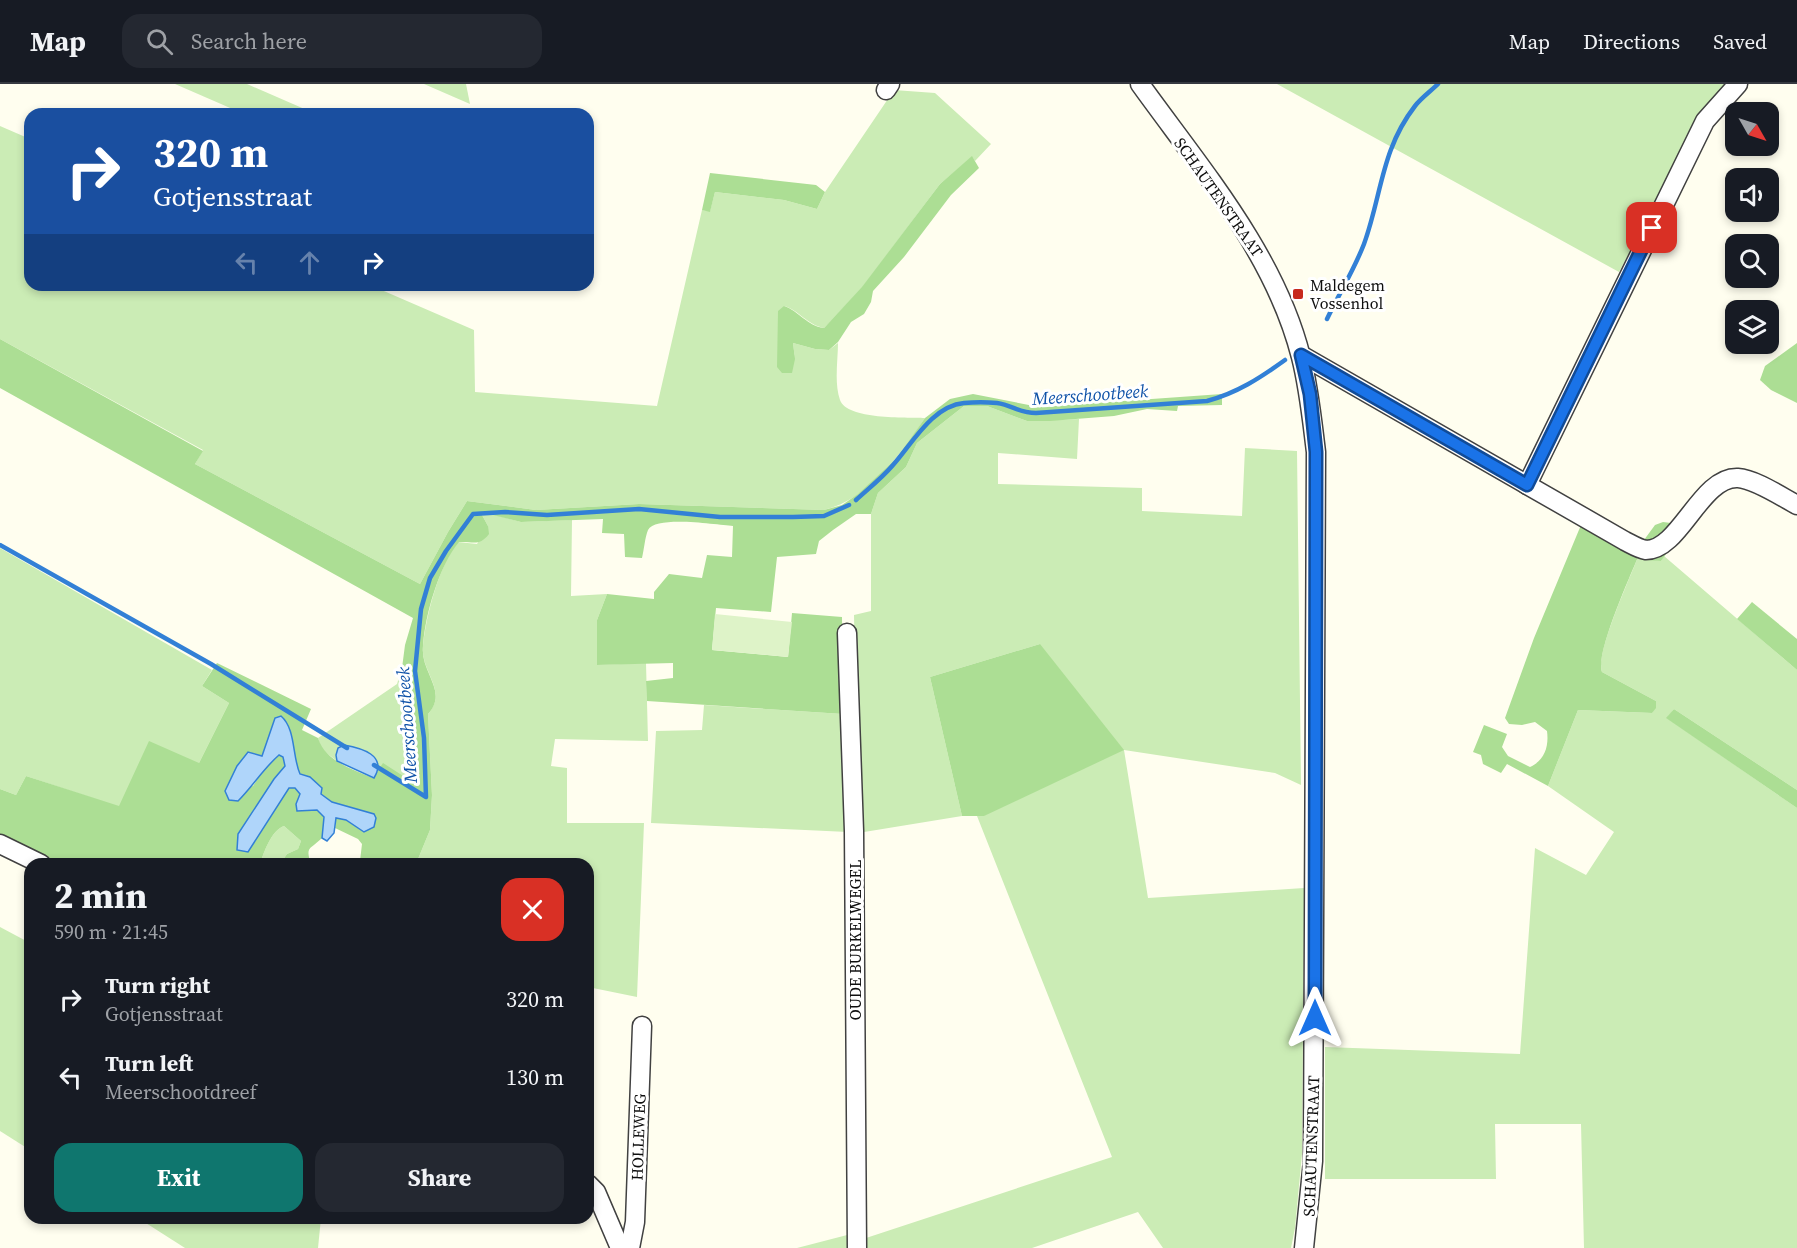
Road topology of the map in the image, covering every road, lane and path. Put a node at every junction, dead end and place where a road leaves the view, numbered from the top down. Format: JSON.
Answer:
{"nodes":[{"id":1,"x":1140,"y":84,"type":"edge"},
{"id":2,"x":1738,"y":84,"type":"edge"},
{"id":3,"x":1301,"y":355,"type":"junction"},
{"id":4,"x":1527,"y":485,"type":"junction"},
{"id":5,"x":1797,"y":505,"type":"edge"},
{"id":6,"x":847,"y":633,"type":"dead end"},
{"id":7,"x":0,"y":844,"type":"edge"},
{"id":8,"x":29,"y":858,"type":"edge"},
{"id":9,"x":642,"y":1026,"type":"dead end"},
{"id":10,"x":594,"y":1190,"type":"edge"},
{"id":11,"x":620,"y":1248,"type":"edge"},
{"id":12,"x":630,"y":1248,"type":"edge"},
{"id":13,"x":857,"y":1248,"type":"edge"},
{"id":14,"x":1304,"y":1248,"type":"edge"}],
"edges":[{"from":1,"to":3,"type":"street","name":"SCHAUTENSTRAAT"},
{"from":2,"to":4,"type":"street"},
{"from":3,"to":4,"type":"street"},
{"from":3,"to":14,"type":"street","name":"SCHAUTENSTRAAT"},
{"from":4,"to":5,"type":"street"},
{"from":6,"to":13,"type":"street","name":"OUDE BURKELWEGEL"},
{"from":7,"to":8,"type":"street"},
{"from":9,"to":12,"type":"street","name":"HOLLEWEG"},
{"from":10,"to":11,"type":"street"}]}
